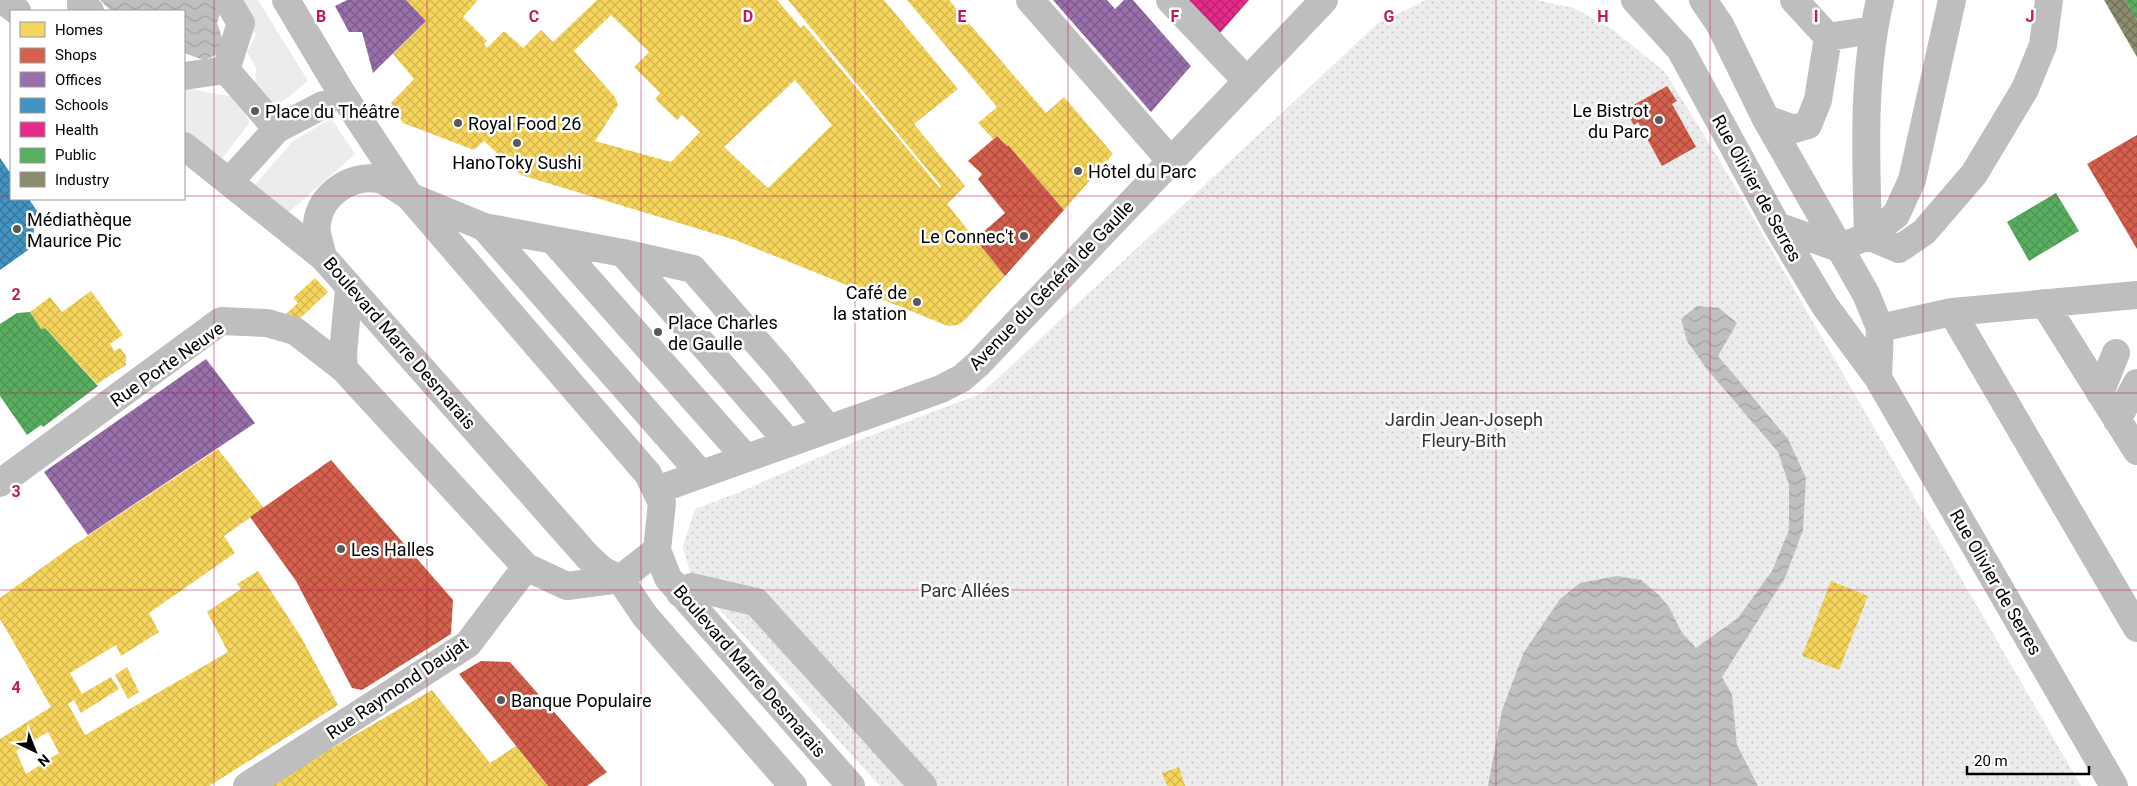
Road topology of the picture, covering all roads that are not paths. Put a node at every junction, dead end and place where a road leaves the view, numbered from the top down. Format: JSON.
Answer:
{"nodes":[{"id":1,"x":2,"y":0,"type":"edge"},
{"id":2,"x":81,"y":0,"type":"edge"},
{"id":3,"x":227,"y":0,"type":"edge"},
{"id":4,"x":286,"y":0,"type":"edge"},
{"id":5,"x":1030,"y":0,"type":"edge"},
{"id":6,"x":1170,"y":0,"type":"edge"},
{"id":7,"x":1324,"y":0,"type":"edge"},
{"id":8,"x":1635,"y":0,"type":"edge"},
{"id":9,"x":1703,"y":0,"type":"edge"},
{"id":10,"x":1794,"y":0,"type":"edge"},
{"id":11,"x":1880,"y":0,"type":"edge"},
{"id":12,"x":1952,"y":0,"type":"edge"},
{"id":13,"x":2049,"y":0,"type":"edge"},
{"id":14,"x":15,"y":10,"type":"edge"},
{"id":15,"x":88,"y":10,"type":"edge"},
{"id":16,"x":1873,"y":30,"type":"junction"},
{"id":17,"x":1828,"y":37,"type":"junction"},
{"id":18,"x":226,"y":70,"type":"junction"},
{"id":19,"x":185,"y":76,"type":"edge"},
{"id":20,"x":1247,"y":81,"type":"junction"},
{"id":21,"x":323,"y":105,"type":"dead end"},
{"id":22,"x":1766,"y":119,"type":"junction"},
{"id":23,"x":277,"y":129,"type":"junction"},
{"id":24,"x":185,"y":147,"type":"edge"},
{"id":25,"x":1170,"y":160,"type":"junction"},
{"id":26,"x":229,"y":182,"type":"junction"},
{"id":27,"x":409,"y":196,"type":"junction"},
{"id":28,"x":1777,"y":226,"type":"junction"},
{"id":29,"x":484,"y":227,"type":"junction"},
{"id":30,"x":1868,"y":236,"type":"junction"},
{"id":31,"x":553,"y":240,"type":"junction"},
{"id":32,"x":1839,"y":248,"type":"junction"},
{"id":33,"x":623,"y":253,"type":"junction"},
{"id":34,"x":323,"y":257,"type":"junction"},
{"id":35,"x":350,"y":288,"type":"junction"},
{"id":36,"x":2137,"y":295,"type":"edge"},
{"id":37,"x":2044,"y":303,"type":"junction"},
{"id":38,"x":1952,"y":312,"type":"junction"},
{"id":39,"x":1880,"y":328,"type":"junction"},
{"id":40,"x":2116,"y":353,"type":"dead end"},
{"id":41,"x":344,"y":369,"type":"junction"},
{"id":42,"x":1878,"y":378,"type":"junction"},
{"id":43,"x":2137,"y":383,"type":"edge"},
{"id":44,"x":2100,"y":392,"type":"junction"},
{"id":45,"x":2117,"y":420,"type":"junction"},
{"id":46,"x":828,"y":428,"type":"junction"},
{"id":47,"x":789,"y":442,"type":"junction"},
{"id":48,"x":2137,"y":451,"type":"edge"},
{"id":49,"x":746,"y":458,"type":"junction"},
{"id":50,"x":701,"y":474,"type":"junction"},
{"id":51,"x":0,"y":483,"type":"edge"},
{"id":52,"x":657,"y":490,"type":"junction"},
{"id":53,"x":657,"y":550,"type":"junction"},
{"id":54,"x":526,"y":567,"type":"junction"},
{"id":55,"x":620,"y":579,"type":"junction"},
{"id":56,"x":680,"y":593,"type":"junction"},
{"id":57,"x":2137,"y":628,"type":"edge"},
{"id":58,"x":247,"y":786,"type":"edge"},
{"id":59,"x":792,"y":786,"type":"edge"},
{"id":60,"x":851,"y":786,"type":"edge"},
{"id":61,"x":923,"y":786,"type":"edge"},
{"id":62,"x":2114,"y":786,"type":"edge"}],
"edges":[{"from":1,"to":14,"type":"main road"},
{"from":2,"to":15,"type":"main road"},
{"from":3,"to":18,"type":"main road"},
{"from":4,"to":27,"type":"main road"},
{"from":5,"to":25,"type":"main road"},
{"from":6,"to":20,"type":"main road"},
{"from":7,"to":20,"type":"main road","name":"Avenue du Général de Gaulle"},
{"from":8,"to":28,"type":"main road","name":"Rue Olivier de Serres"},
{"from":9,"to":22,"type":"main road"},
{"from":10,"to":17,"type":"main road"},
{"from":11,"to":16,"type":"main road"},
{"from":12,"to":30,"type":"main road"},
{"from":13,"to":30,"type":"main road"},
{"from":16,"to":17,"type":"main road"},
{"from":16,"to":30,"type":"main road"},
{"from":17,"to":22,"type":"main road"},
{"from":18,"to":19,"type":"main road"},
{"from":18,"to":23,"type":"main road"},
{"from":20,"to":25,"type":"main road","name":"Avenue du Général de Gaulle"},
{"from":21,"to":23,"type":"main road"},
{"from":22,"to":32,"type":"main road"},
{"from":23,"to":26,"type":"main road"},
{"from":24,"to":26,"type":"main road"},
{"from":25,"to":46,"type":"main road","name":"Avenue du Général de Gaulle"},
{"from":26,"to":34,"type":"main road"},
{"from":27,"to":29,"type":"main road"},
{"from":27,"to":34,"type":"main road","name":"Boulevard Marre Desmarais"},
{"from":27,"to":52,"type":"main road","name":"Boulevard Marre Desmarais"},
{"from":28,"to":32,"type":"main road"},
{"from":28,"to":42,"type":"main road","name":"Rue Olivier de Serres"},
{"from":29,"to":31,"type":"main road"},
{"from":29,"to":50,"type":"main road"},
{"from":30,"to":32,"type":"main road"},
{"from":31,"to":33,"type":"main road"},
{"from":31,"to":49,"type":"main road"},
{"from":32,"to":39,"type":"main road"},
{"from":33,"to":46,"type":"main road"},
{"from":33,"to":47,"type":"main road"},
{"from":34,"to":35,"type":"main road","name":"Boulevard Marre Desmarais"},
{"from":35,"to":41,"type":"main road"},
{"from":35,"to":55,"type":"main road","name":"Boulevard Marre Desmarais"},
{"from":36,"to":37,"type":"main road"},
{"from":37,"to":38,"type":"main road"},
{"from":37,"to":44,"type":"main road"},
{"from":38,"to":39,"type":"main road"},
{"from":38,"to":57,"type":"main road"},
{"from":39,"to":42,"type":"main road"},
{"from":40,"to":44,"type":"main road"},
{"from":41,"to":51,"type":"main road","name":"Rue Porte Neuve"},
{"from":41,"to":54,"type":"main road","name":"Rue Porte Neuve"},
{"from":42,"to":62,"type":"main road","name":"Rue Olivier de Serres"},
{"from":43,"to":45,"type":"main road"},
{"from":44,"to":45,"type":"main road"},
{"from":45,"to":48,"type":"main road"},
{"from":46,"to":47,"type":"main road","name":"Avenue du Général de Gaulle"},
{"from":47,"to":49,"type":"main road","name":"Avenue du Général de Gaulle"},
{"from":49,"to":50,"type":"main road","name":"Avenue du Général de Gaulle"},
{"from":50,"to":52,"type":"main road","name":"Avenue du Général de Gaulle"},
{"from":52,"to":53,"type":"main road","name":"Boulevard Marre Desmarais"},
{"from":53,"to":55,"type":"main road"},
{"from":53,"to":56,"type":"main road","name":"Boulevard Marre Desmarais"},
{"from":54,"to":55,"type":"main road"},
{"from":54,"to":58,"type":"main road","name":"Rue Raymond Daujat"},
{"from":55,"to":59,"type":"main road","name":"Boulevard Marre Desmarais"},
{"from":56,"to":60,"type":"main road","name":"Boulevard Marre Desmarais"},
{"from":56,"to":61,"type":"main road"}]}
